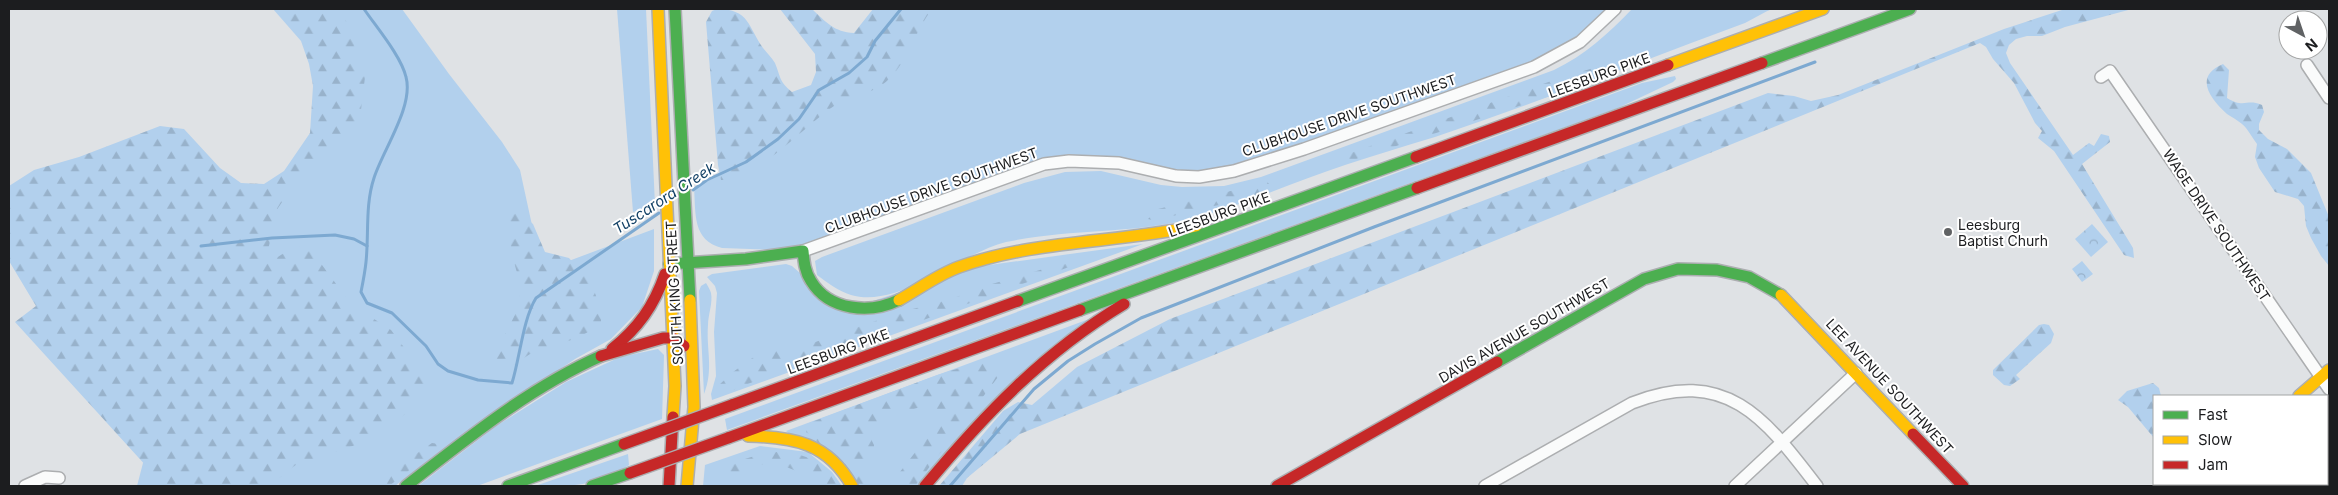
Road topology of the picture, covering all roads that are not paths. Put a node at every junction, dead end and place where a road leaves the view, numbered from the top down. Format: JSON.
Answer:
{"nodes":[{"id":1,"x":658,"y":9,"type":"edge"},
{"id":2,"x":675,"y":9,"type":"edge"},
{"id":3,"x":1615,"y":9,"type":"edge"},
{"id":4,"x":1823,"y":9,"type":"edge"},
{"id":5,"x":1910,"y":9,"type":"edge"},
{"id":6,"x":2307,"y":65,"type":"dead end"},
{"id":7,"x":2100,"y":77,"type":"dead end"},
{"id":8,"x":2329,"y":98,"type":"edge"},
{"id":9,"x":1297,"y":201,"type":"junction"},
{"id":10,"x":685,"y":225,"type":"junction"},
{"id":11,"x":696,"y":240,"type":"dead end"},
{"id":12,"x":709,"y":250,"type":"dead end"},
{"id":13,"x":803,"y":251,"type":"junction"},
{"id":14,"x":727,"y":259,"type":"junction"},
{"id":15,"x":687,"y":262,"type":"junction"},
{"id":16,"x":669,"y":264,"type":"junction"},
{"id":17,"x":1195,"y":267,"type":"junction"},
{"id":18,"x":689,"y":304,"type":"junction"},
{"id":19,"x":1794,"y":307,"type":"joint"},
{"id":20,"x":672,"y":338,"type":"junction"},
{"id":21,"x":603,"y":354,"type":"junction"},
{"id":22,"x":693,"y":366,"type":"junction"},
{"id":23,"x":1856,"y":374,"type":"junction"},
{"id":24,"x":2325,"y":374,"type":"edge"},
{"id":25,"x":2329,"y":389,"type":"edge"},
{"id":26,"x":2299,"y":395,"type":"edge"},
{"id":27,"x":728,"y":438,"type":"junction"},
{"id":28,"x":1783,"y":442,"type":"junction"},
{"id":29,"x":59,"y":478,"type":"dead end"},
{"id":30,"x":25,"y":486,"type":"edge"},
{"id":31,"x":406,"y":486,"type":"edge"},
{"id":32,"x":508,"y":486,"type":"edge"},
{"id":33,"x":592,"y":486,"type":"edge"},
{"id":34,"x":668,"y":486,"type":"edge"},
{"id":35,"x":688,"y":486,"type":"edge"},
{"id":36,"x":852,"y":486,"type":"edge"},
{"id":37,"x":925,"y":486,"type":"edge"},
{"id":38,"x":1277,"y":486,"type":"edge"},
{"id":39,"x":1484,"y":486,"type":"edge"},
{"id":40,"x":1735,"y":486,"type":"edge"},
{"id":41,"x":1817,"y":486,"type":"edge"},
{"id":42,"x":1963,"y":486,"type":"edge"}],
"edges":[{"from":1,"to":16,"type":"main road","name":"SOUTH KING STREET"},
{"from":2,"to":10,"type":"main road","name":"SOUTH KING STREET"},
{"from":3,"to":13,"type":"street","name":"CLUBHOUSE DRIVE SOUTHWEST"},
{"from":4,"to":9,"type":"main road","name":"LEESBURG PIKE"},
{"from":5,"to":17,"type":"main road"},
{"from":6,"to":8,"type":"street"},
{"from":7,"to":24,"type":"street","name":"WAGE DRIVE SOUTHWEST"},
{"from":9,"to":13,"type":"main road"},
{"from":9,"to":32,"type":"main road","name":"LEESBURG PIKE","bridge":true},
{"from":10,"to":11,"type":"main road"},
{"from":10,"to":15,"type":"main road","name":"SOUTH KING STREET"},
{"from":12,"to":14,"type":"main road"},
{"from":13,"to":14,"type":"main road","name":"CLUBHOUSE DRIVE SOUTHWEST"},
{"from":14,"to":15,"type":"main road","name":"CLUBHOUSE DRIVE SOUTHWEST"},
{"from":14,"to":18,"type":"main road"},
{"from":15,"to":16,"type":"main road","name":"CLUBHOUSE DRIVE SOUTHWEST"},
{"from":15,"to":18,"type":"main road","name":"SOUTH KING STREET"},
{"from":16,"to":20,"type":"main road","name":"SOUTH KING STREET"},
{"from":16,"to":21,"type":"main road"},
{"from":17,"to":27,"type":"main road"},
{"from":17,"to":37,"type":"main road"},
{"from":18,"to":22,"type":"main road","name":"SOUTH KING STREET"},
{"from":19,"to":23,"type":"main road","name":"LEE AVENUE SOUTHWEST"},
{"from":19,"to":38,"type":"main road","name":"DAVIS AVENUE SOUTHWEST"},
{"from":20,"to":21,"type":"main road"},
{"from":20,"to":22,"type":"main road"},
{"from":20,"to":34,"type":"main road","name":"SOUTH KING STREET"},
{"from":21,"to":31,"type":"main road"},
{"from":22,"to":35,"type":"main road","name":"SOUTH KING STREET"},
{"from":23,"to":28,"type":"street"},
{"from":23,"to":42,"type":"main road","name":"LEE AVENUE SOUTHWEST"},
{"from":24,"to":25,"type":"street","name":"WAGE DRIVE SOUTHWEST"},
{"from":24,"to":26,"type":"main road"},
{"from":27,"to":33,"type":"main road","bridge":true},
{"from":27,"to":36,"type":"main road"},
{"from":28,"to":39,"type":"street"},
{"from":28,"to":40,"type":"street"},
{"from":28,"to":41,"type":"street"},
{"from":29,"to":30,"type":"street"}]}
